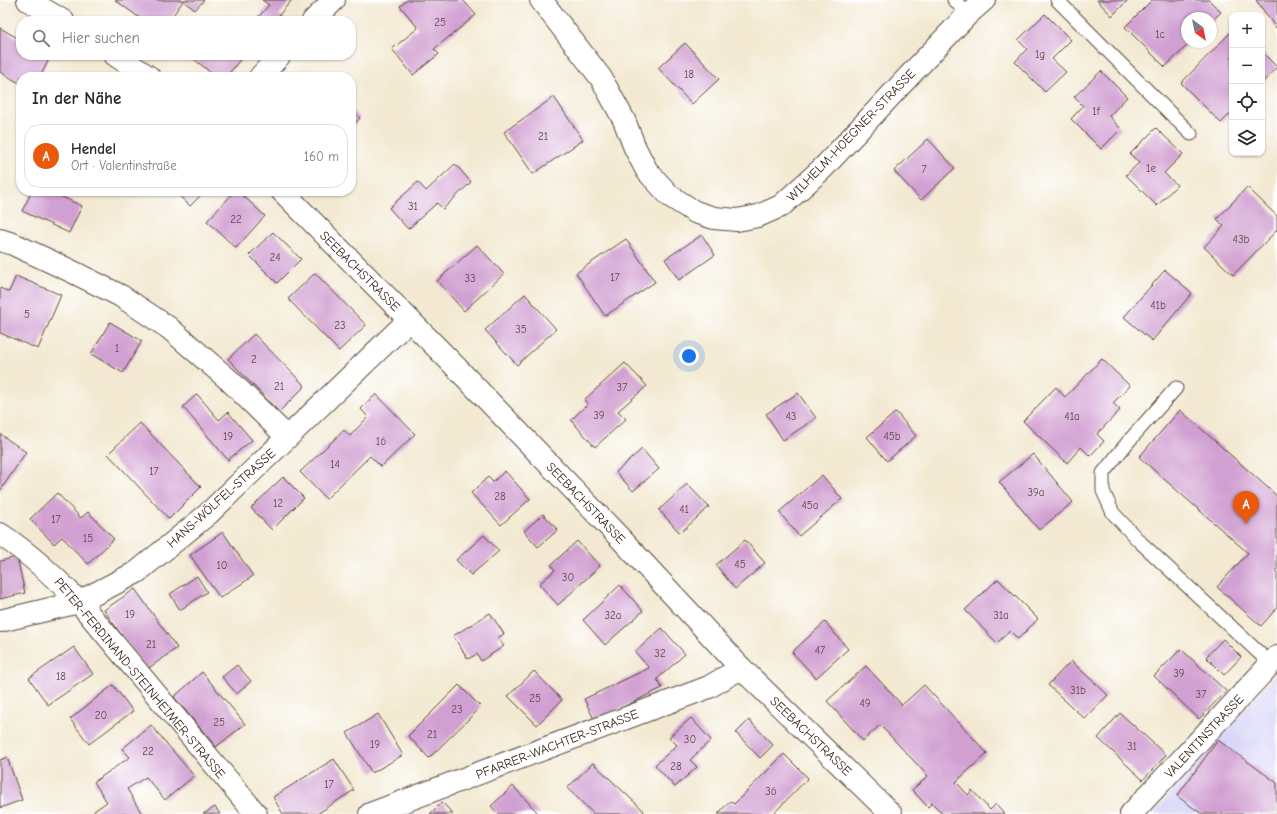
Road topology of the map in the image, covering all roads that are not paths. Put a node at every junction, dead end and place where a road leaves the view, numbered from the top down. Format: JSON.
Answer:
{"nodes":[{"id":1,"x":28,"y":0,"type":"edge"},
{"id":2,"x":334,"y":0,"type":"edge"},
{"id":3,"x":541,"y":0,"type":"edge"},
{"id":4,"x":984,"y":0,"type":"edge"},
{"id":5,"x":1057,"y":0,"type":"edge"},
{"id":6,"x":961,"y":7,"type":"edge"},
{"id":7,"x":55,"y":16,"type":"edge"},
{"id":8,"x":319,"y":16,"type":"edge"},
{"id":9,"x":123,"y":60,"type":"edge"},
{"id":10,"x":275,"y":60,"type":"edge"},
{"id":11,"x":141,"y":72,"type":"edge"},
{"id":12,"x":265,"y":72,"type":"edge"},
{"id":13,"x":1191,"y":134,"type":"dead end"},
{"id":14,"x":287,"y":196,"type":"edge"},
{"id":15,"x":0,"y":240,"type":"edge"},
{"id":16,"x":409,"y":320,"type":"junction"},
{"id":17,"x":1176,"y":388,"type":"dead end"},
{"id":18,"x":287,"y":437,"type":"junction"},
{"id":19,"x":0,"y":534,"type":"edge"},
{"id":20,"x":79,"y":602,"type":"junction"},
{"id":21,"x":0,"y":621,"type":"edge"},
{"id":22,"x":1274,"y":660,"type":"edge"},
{"id":23,"x":741,"y":668,"type":"junction"},
{"id":24,"x":256,"y":814,"type":"edge"},
{"id":25,"x":370,"y":814,"type":"edge"},
{"id":26,"x":891,"y":814,"type":"edge"},
{"id":27,"x":1131,"y":814,"type":"edge"}],
"edges":[{"from":1,"to":7,"type":"street"},
{"from":2,"to":8,"type":"street"},
{"from":3,"to":6,"type":"street","name":"WILHELM-HOEGNER-STRASSE"},
{"from":4,"to":6,"type":"street","name":"WILHELM-HOEGNER-STRASSE"},
{"from":5,"to":13,"type":"lane"},
{"from":9,"to":11,"type":"street"},
{"from":10,"to":12,"type":"street"},
{"from":14,"to":16,"type":"street","name":"SEEBACHSTRASSE"},
{"from":15,"to":18,"type":"street"},
{"from":16,"to":18,"type":"street","name":"HANS-WÖLFEL-STRASSE"},
{"from":16,"to":23,"type":"street","name":"SEEBACHSTRASSE"},
{"from":17,"to":22,"type":"lane"},
{"from":18,"to":20,"type":"street","name":"HANS-WÖLFEL-STRASSE"},
{"from":19,"to":20,"type":"street","name":"PETER-FERDINAND-STEINHEIMER-STRASSE"},
{"from":20,"to":21,"type":"street","name":"HANS-WÖLFEL-STRASSE"},
{"from":20,"to":24,"type":"street","name":"PETER-FERDINAND-STEINHEIMER-STRASSE"},
{"from":22,"to":27,"type":"street","name":"VALENTINSTRASSE"},
{"from":23,"to":25,"type":"street","name":"PFARRER-WACHTER-STRASSE"},
{"from":23,"to":26,"type":"street","name":"SEEBACHSTRASSE"}]}
